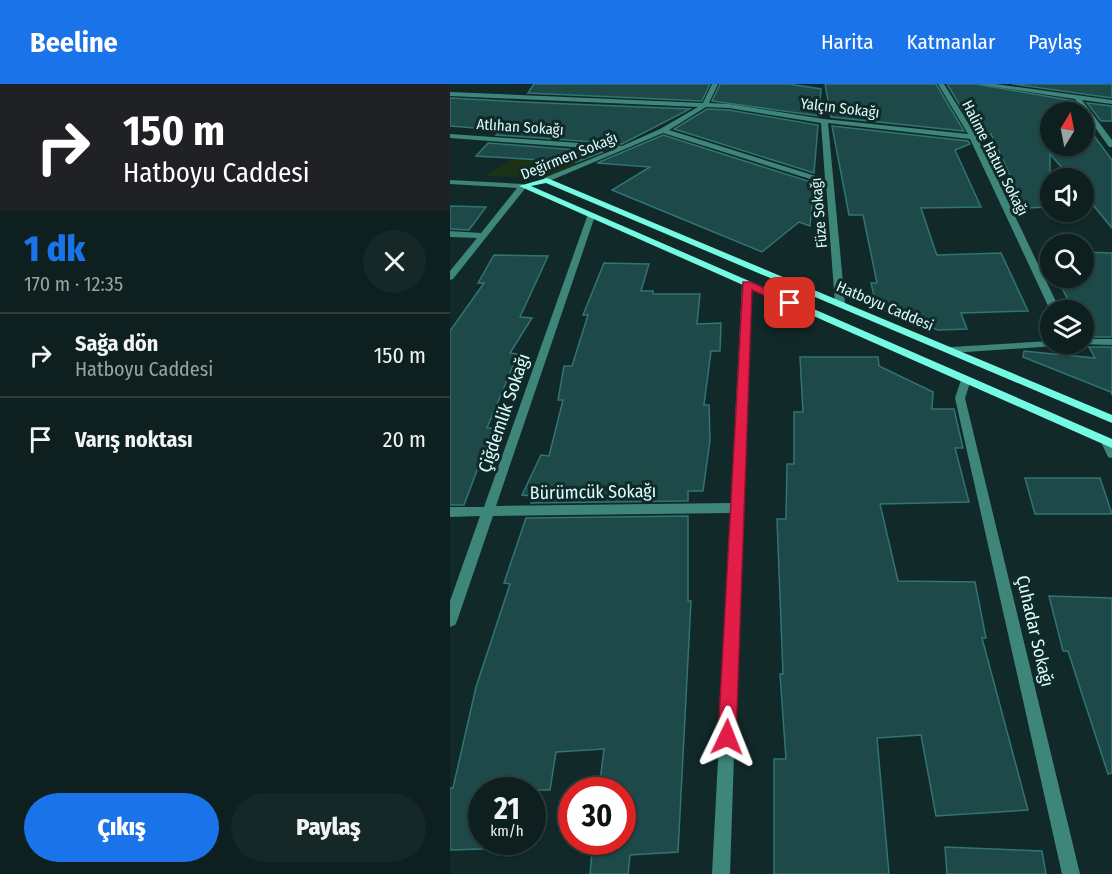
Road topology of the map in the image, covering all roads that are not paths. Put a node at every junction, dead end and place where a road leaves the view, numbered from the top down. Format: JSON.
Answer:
{"nodes":[{"id":1,"x":715,"y":84,"type":"edge"},
{"id":2,"x":941,"y":84,"type":"edge"},
{"id":3,"x":981,"y":84,"type":"edge"},
{"id":4,"x":450,"y":94,"type":"edge"},
{"id":5,"x":1076,"y":96,"type":"junction"},
{"id":6,"x":1112,"y":102,"type":"edge"},
{"id":7,"x":705,"y":105,"type":"junction"},
{"id":8,"x":824,"y":121,"type":"junction"},
{"id":9,"x":663,"y":132,"type":"junction"},
{"id":10,"x":450,"y":136,"type":"edge"},
{"id":11,"x":973,"y":137,"type":"junction"},
{"id":12,"x":1112,"y":145,"type":"edge"},
{"id":13,"x":625,"y":148,"type":"junction"},
{"id":14,"x":547,"y":180,"type":"junction"},
{"id":15,"x":450,"y":182,"type":"edge"},
{"id":16,"x":830,"y":183,"type":"junction"},
{"id":17,"x":523,"y":186,"type":"junction"},
{"id":18,"x":600,"y":202,"type":"junction"},
{"id":19,"x":591,"y":216,"type":"junction"},
{"id":20,"x":450,"y":234,"type":"edge"},
{"id":21,"x":483,"y":236,"type":"junction"},
{"id":22,"x":450,"y":277,"type":"edge"},
{"id":23,"x":747,"y":284,"type":"junction"},
{"id":24,"x":1050,"y":300,"type":"edge"},
{"id":25,"x":840,"y":304,"type":"junction"},
{"id":26,"x":1094,"y":342,"type":"edge"},
{"id":27,"x":1112,"y":342,"type":"edge"},
{"id":28,"x":1040,"y":345,"type":"edge"},
{"id":29,"x":951,"y":350,"type":"junction"},
{"id":30,"x":939,"y":368,"type":"junction"},
{"id":31,"x":966,"y":380,"type":"junction"},
{"id":32,"x":1112,"y":419,"type":"edge"},
{"id":33,"x":1110,"y":443,"type":"edge"},
{"id":34,"x":1112,"y":454,"type":"edge"},
{"id":35,"x":737,"y":508,"type":"junction"},
{"id":36,"x":450,"y":512,"type":"edge"},
{"id":37,"x":488,"y":512,"type":"junction"},
{"id":38,"x":450,"y":621,"type":"edge"},
{"id":39,"x":721,"y":874,"type":"edge"},
{"id":40,"x":1071,"y":874,"type":"edge"}],
"edges":[{"from":1,"to":7,"type":"street"},
{"from":2,"to":11,"type":"street","name":"Halime Hatun Sokağı"},
{"from":3,"to":5,"type":"street"},
{"from":4,"to":7,"type":"street","name":"Yalçın Sokağı"},
{"from":5,"to":6,"type":"street"},
{"from":5,"to":12,"type":"street"},
{"from":7,"to":8,"type":"street","name":"Yalçın Sokağı"},
{"from":7,"to":9,"type":"street","name":"Değirmen Sokağı"},
{"from":8,"to":11,"type":"street","name":"Yalçın Sokağı"},
{"from":8,"to":16,"type":"street","name":"Füze Sokağı"},
{"from":9,"to":13,"type":"street","name":"Değirmen Sokağı"},
{"from":9,"to":16,"type":"street"},
{"from":10,"to":13,"type":"street","name":"Atlıhan Sokağı"},
{"from":11,"to":24,"type":"street","name":"Halime Hatun Sokağı"},
{"from":13,"to":14,"type":"street","name":"Değirmen Sokağı"},
{"from":14,"to":17,"type":"street","name":"Değirmen Sokağı"},
{"from":14,"to":18,"type":"street","name":"Hatboyu Caddesi"},
{"from":15,"to":17,"type":"street"},
{"from":16,"to":25,"type":"street","name":"Füze Sokağı"},
{"from":17,"to":19,"type":"street","name":"Hatboyu Caddesi"},
{"from":17,"to":21,"type":"street","name":"Değirmen Sokağı"},
{"from":18,"to":19,"type":"street"},
{"from":18,"to":25,"type":"street","name":"Hatboyu Caddesi"},
{"from":19,"to":23,"type":"street","name":"Hatboyu Caddesi"},
{"from":19,"to":37,"type":"street","name":"Çiğdemlik Sokağı"},
{"from":20,"to":21,"type":"street"},
{"from":21,"to":22,"type":"street","name":"Değirmen Sokağı"},
{"from":23,"to":30,"type":"street","name":"Hatboyu Caddesi"},
{"from":23,"to":35,"type":"street"},
{"from":25,"to":29,"type":"street","name":"Hatboyu Caddesi"},
{"from":26,"to":27,"type":"street"},
{"from":28,"to":29,"type":"street"},
{"from":29,"to":30,"type":"street"},
{"from":29,"to":32,"type":"street","name":"Hatboyu Caddesi"},
{"from":30,"to":31,"type":"street","name":"Hatboyu Caddesi"},
{"from":31,"to":33,"type":"street","name":"Hatboyu Caddesi"},
{"from":31,"to":40,"type":"street","name":"Çuhadar Sokağı"},
{"from":33,"to":34,"type":"street"},
{"from":35,"to":37,"type":"street","name":"Bürümcük Sokağı"},
{"from":35,"to":39,"type":"street"},
{"from":36,"to":37,"type":"street","name":"Bürümcük Sokağı"},
{"from":37,"to":38,"type":"street","name":"Çiğdemlik Sokağı"}]}
